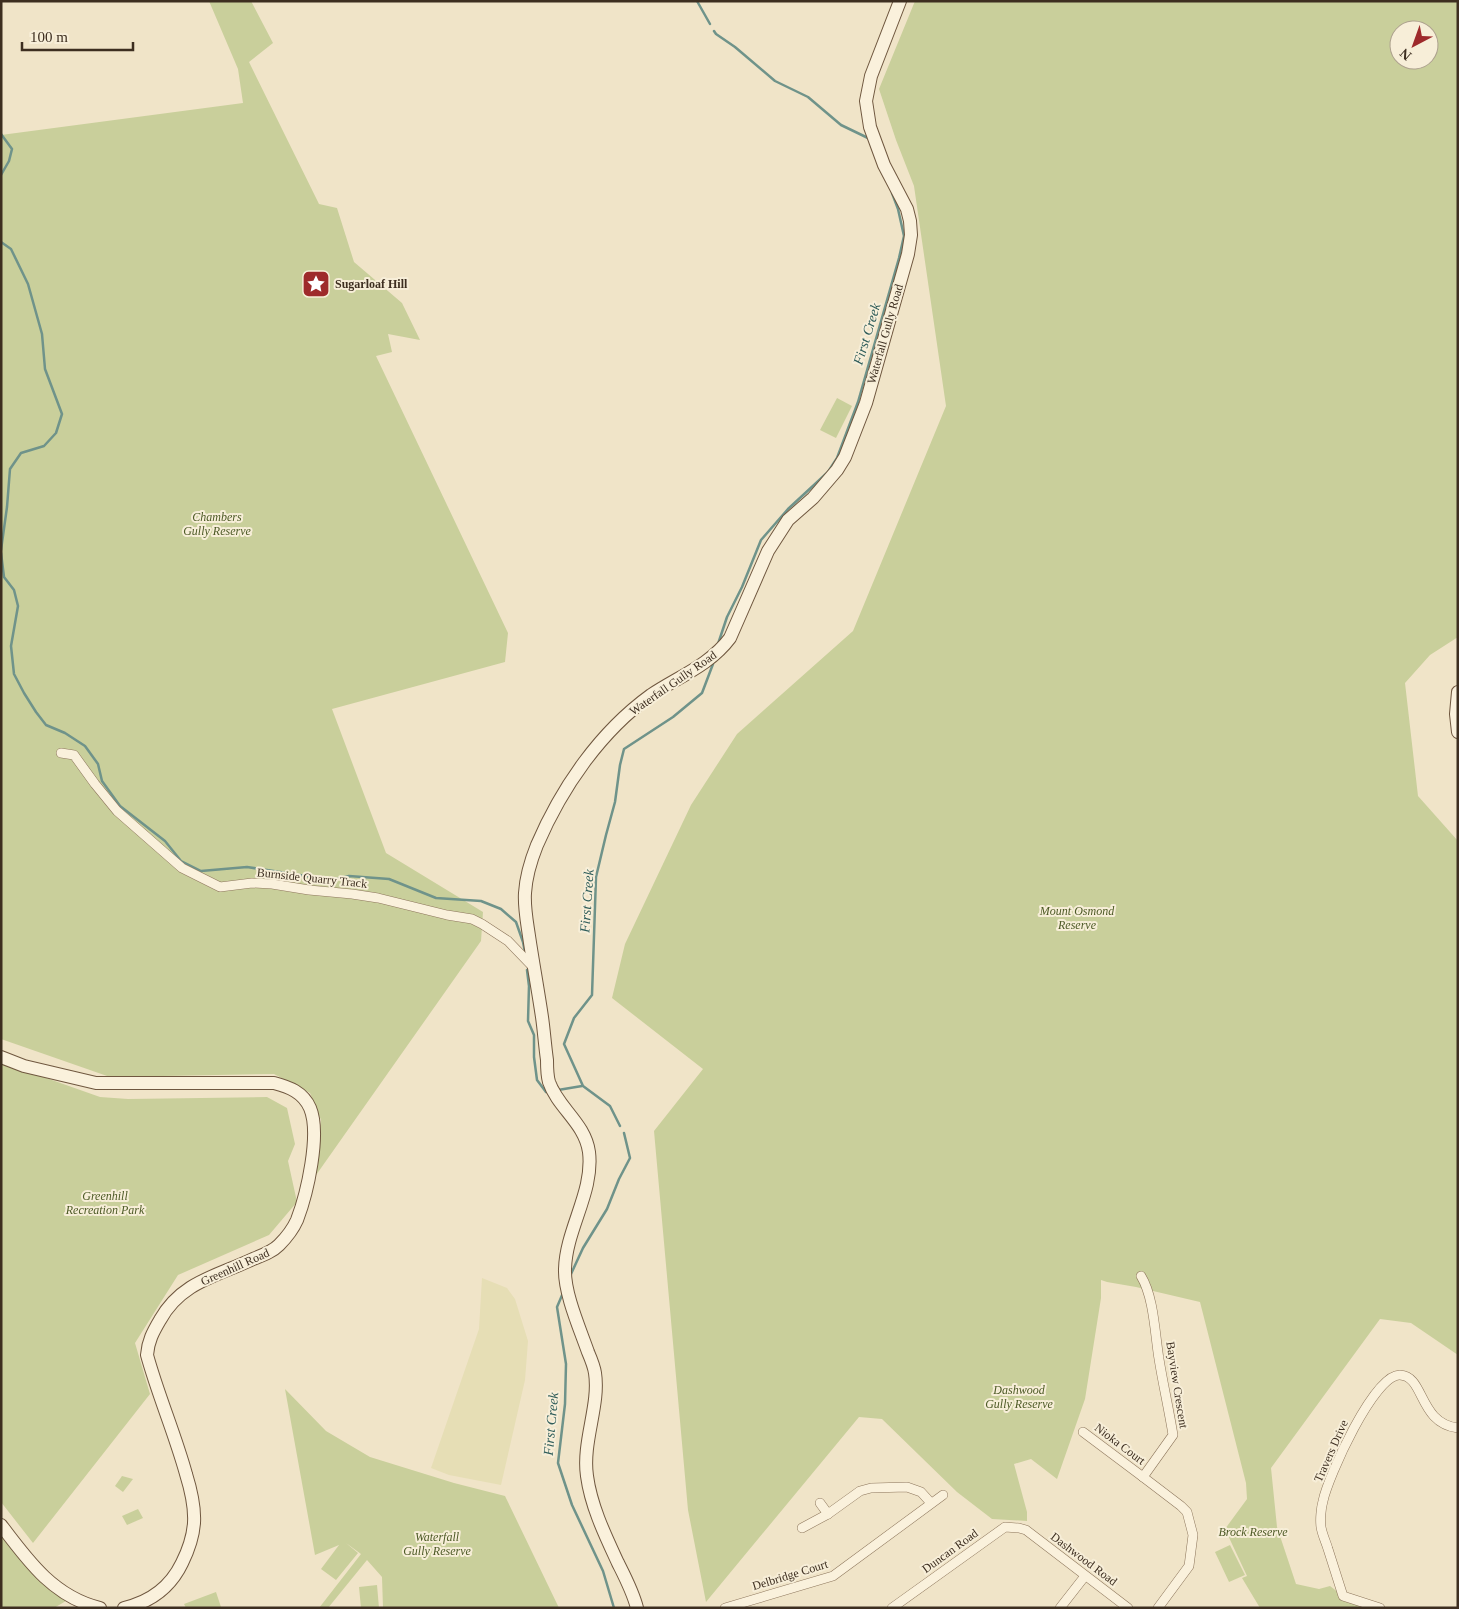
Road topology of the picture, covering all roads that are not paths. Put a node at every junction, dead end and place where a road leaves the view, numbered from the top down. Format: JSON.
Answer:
{"nodes":[{"id":1,"x":900,"y":1,"type":"edge"},
{"id":2,"x":1458,"y":692,"type":"edge"},
{"id":3,"x":1458,"y":732,"type":"edge"},
{"id":4,"x":61,"y":753,"type":"dead end"},
{"id":5,"x":534,"y":968,"type":"junction"},
{"id":6,"x":1,"y":1057,"type":"edge"},
{"id":7,"x":1141,"y":1276,"type":"dead end"},
{"id":8,"x":1458,"y":1428,"type":"edge"},
{"id":9,"x":1083,"y":1432,"type":"dead end"},
{"id":10,"x":1142,"y":1476,"type":"junction"},
{"id":11,"x":943,"y":1495,"type":"dead end"},
{"id":12,"x":820,"y":1503,"type":"dead end"},
{"id":13,"x":931,"y":1503,"type":"junction"},
{"id":14,"x":828,"y":1514,"type":"junction"},
{"id":15,"x":1,"y":1524,"type":"edge"},
{"id":16,"x":802,"y":1528,"type":"dead end"},
{"id":17,"x":1026,"y":1530,"type":"joint"},
{"id":18,"x":1085,"y":1576,"type":"junction"},
{"id":19,"x":100,"y":1608,"type":"edge"},
{"id":20,"x":124,"y":1608,"type":"edge"},
{"id":21,"x":637,"y":1608,"type":"edge"},
{"id":22,"x":725,"y":1608,"type":"edge"},
{"id":23,"x":892,"y":1608,"type":"edge"},
{"id":24,"x":1060,"y":1608,"type":"edge"},
{"id":25,"x":1128,"y":1608,"type":"edge"},
{"id":26,"x":1158,"y":1608,"type":"edge"},
{"id":27,"x":1380,"y":1608,"type":"edge"}],
"edges":[{"from":1,"to":5,"type":"street","name":"Waterfall Gully Road"},
{"from":2,"to":3,"type":"street"},
{"from":4,"to":5,"type":"street","name":"Burnside Quarry Track"},
{"from":5,"to":21,"type":"street","name":"Waterfall Gully Road"},
{"from":6,"to":20,"type":"street","name":"Greenhill Road"},
{"from":7,"to":10,"type":"street","name":"Bayview Crescent"},
{"from":8,"to":27,"type":"street","name":"Travers Drive"},
{"from":9,"to":10,"type":"street","name":"Nioka Court"},
{"from":10,"to":26,"type":"street"},
{"from":11,"to":13,"type":"street","name":"Delbridge Court"},
{"from":12,"to":14,"type":"street"},
{"from":13,"to":14,"type":"street"},
{"from":13,"to":22,"type":"street","name":"Delbridge Court"},
{"from":14,"to":16,"type":"street"},
{"from":15,"to":19,"type":"street"},
{"from":17,"to":18,"type":"street","name":"Dashwood Road"},
{"from":17,"to":23,"type":"street","name":"Duncan Road"},
{"from":18,"to":24,"type":"street"},
{"from":18,"to":25,"type":"street","name":"Dashwood Road"}]}
